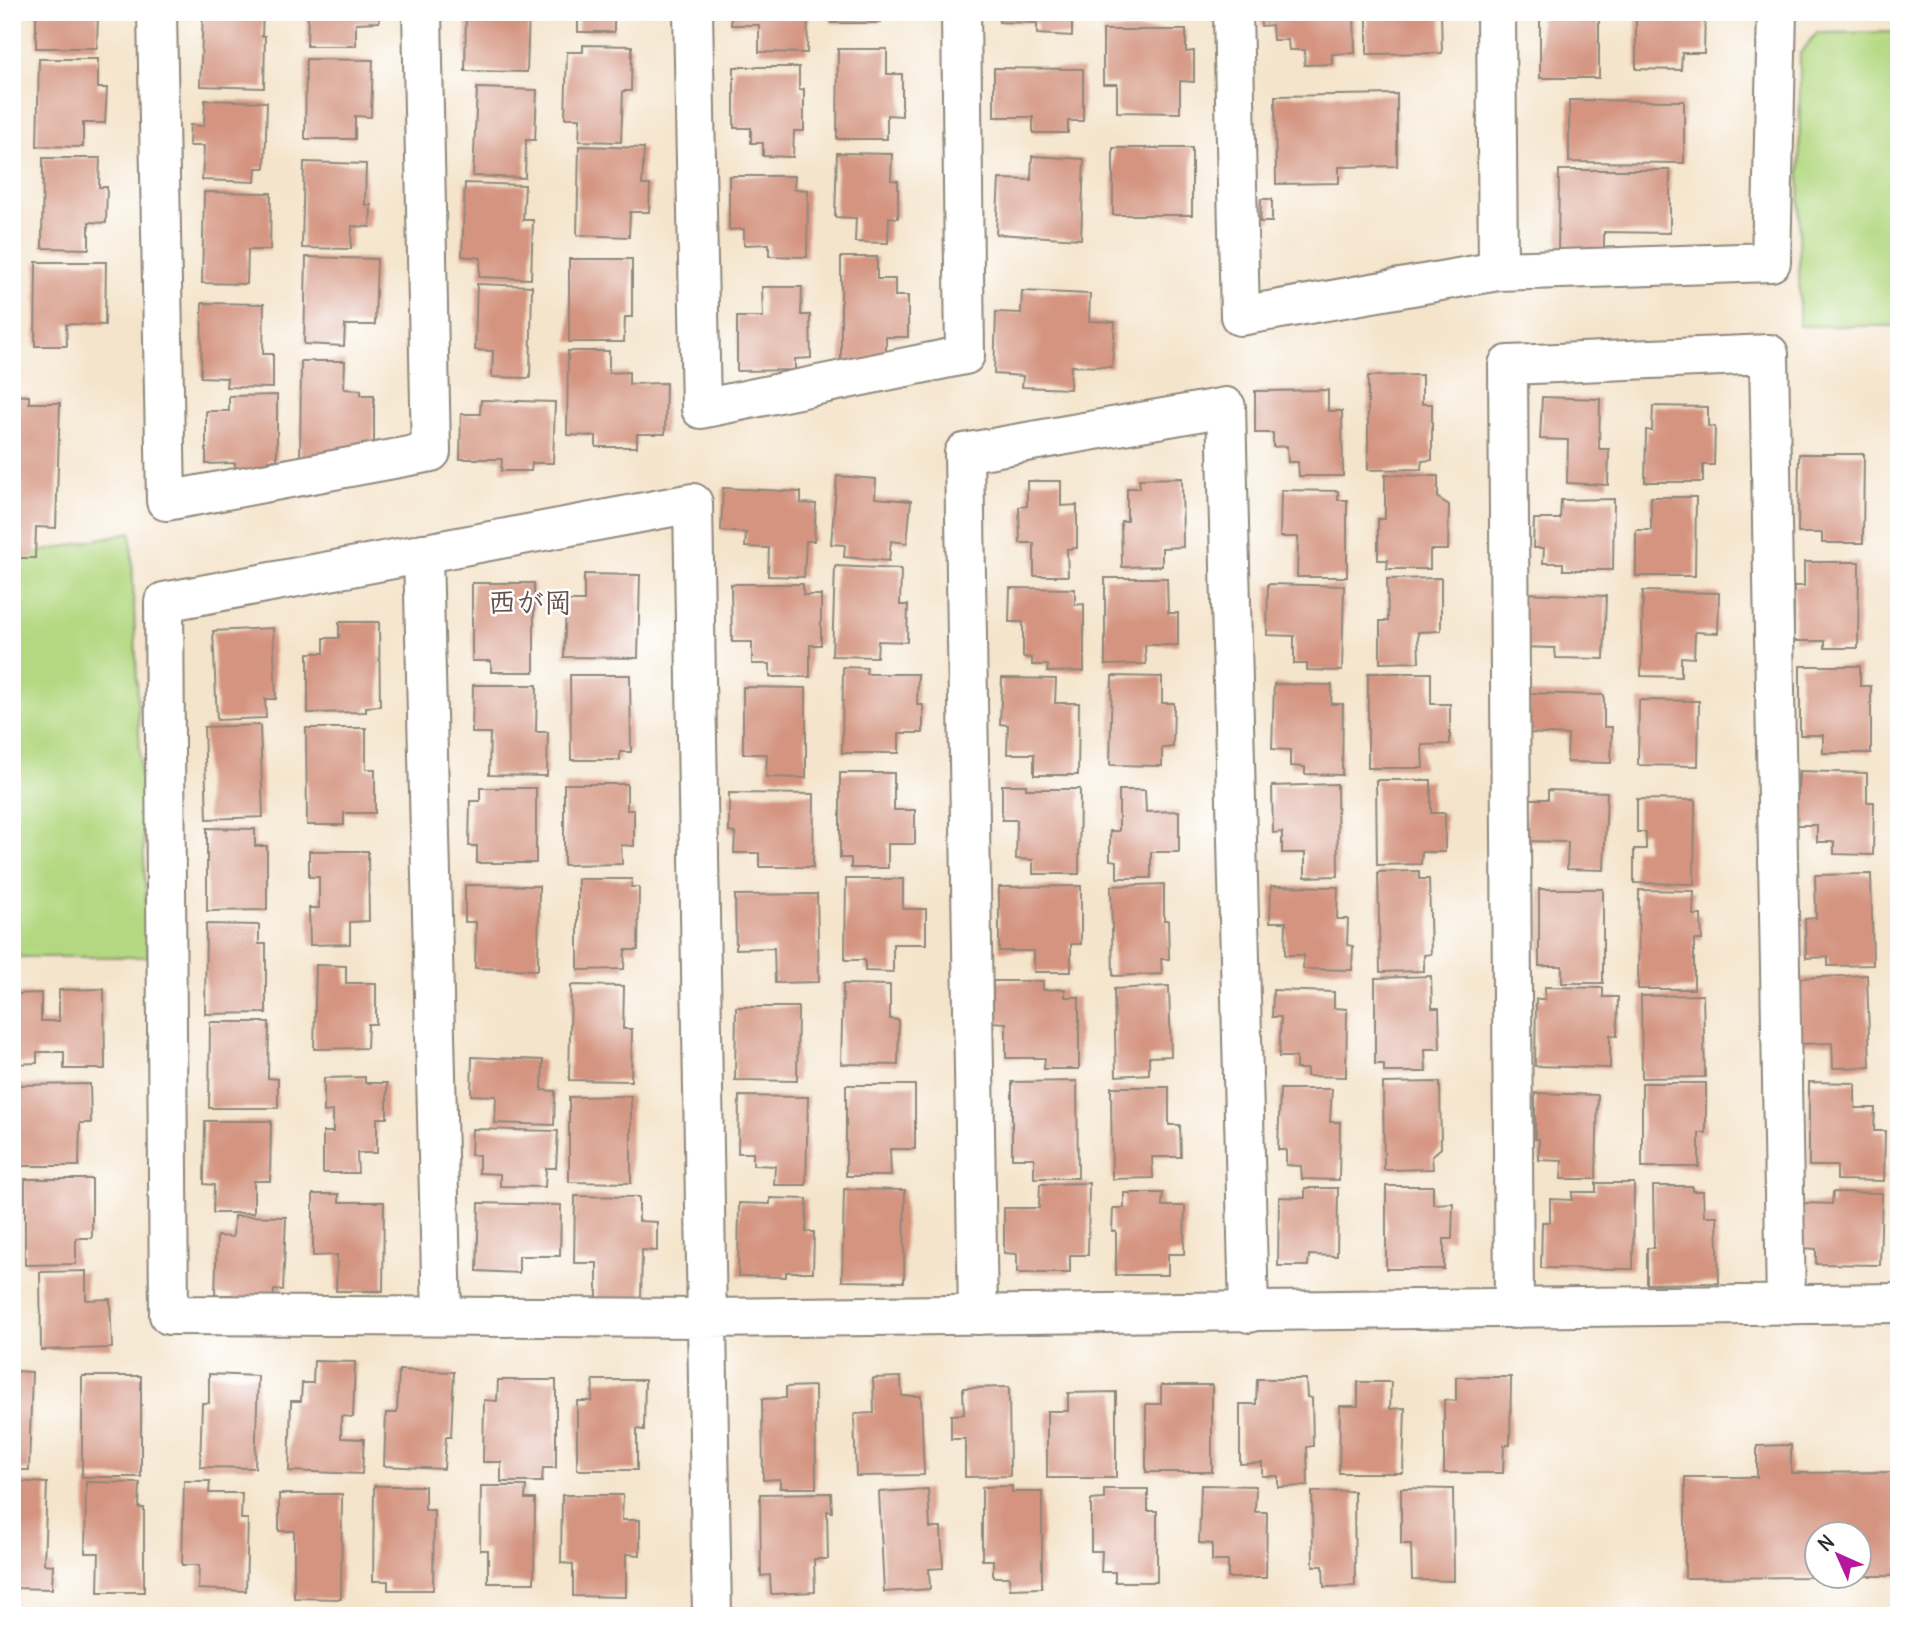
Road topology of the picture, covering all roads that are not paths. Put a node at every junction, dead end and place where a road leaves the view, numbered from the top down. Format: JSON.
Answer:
{"nodes":[{"id":1,"x":158,"y":12,"type":"edge"},
{"id":2,"x":422,"y":12,"type":"edge"},
{"id":3,"x":693,"y":12,"type":"edge"},
{"id":4,"x":961,"y":12,"type":"edge"},
{"id":5,"x":1233,"y":12,"type":"edge"},
{"id":6,"x":1496,"y":12,"type":"edge"},
{"id":7,"x":1777,"y":12,"type":"edge"},
{"id":8,"x":1498,"y":271,"type":"junction"},
{"id":9,"x":423,"y":553,"type":"junction"},
{"id":10,"x":1899,"y":1303,"type":"edge"},
{"id":11,"x":1786,"y":1305,"type":"junction"},
{"id":12,"x":1514,"y":1309,"type":"junction"},
{"id":13,"x":1248,"y":1313,"type":"junction"},
{"id":14,"x":978,"y":1315,"type":"junction"},
{"id":15,"x":443,"y":1316,"type":"junction"},
{"id":16,"x":706,"y":1318,"type":"junction"},
{"id":17,"x":712,"y":1616,"type":"edge"}],
"edges":[{"from":1,"to":2,"type":"street"},
{"from":3,"to":4,"type":"street"},
{"from":5,"to":8,"type":"street"},
{"from":6,"to":8,"type":"street"},
{"from":7,"to":8,"type":"street"},
{"from":9,"to":15,"type":"street"},
{"from":9,"to":15,"type":"street"},
{"from":9,"to":16,"type":"street"},
{"from":10,"to":11,"type":"street"},
{"from":11,"to":12,"type":"street"},
{"from":11,"to":12,"type":"street"},
{"from":12,"to":13,"type":"street"},
{"from":13,"to":14,"type":"street"},
{"from":13,"to":14,"type":"street"},
{"from":14,"to":16,"type":"street"},
{"from":15,"to":16,"type":"street"},
{"from":16,"to":17,"type":"street"}]}
